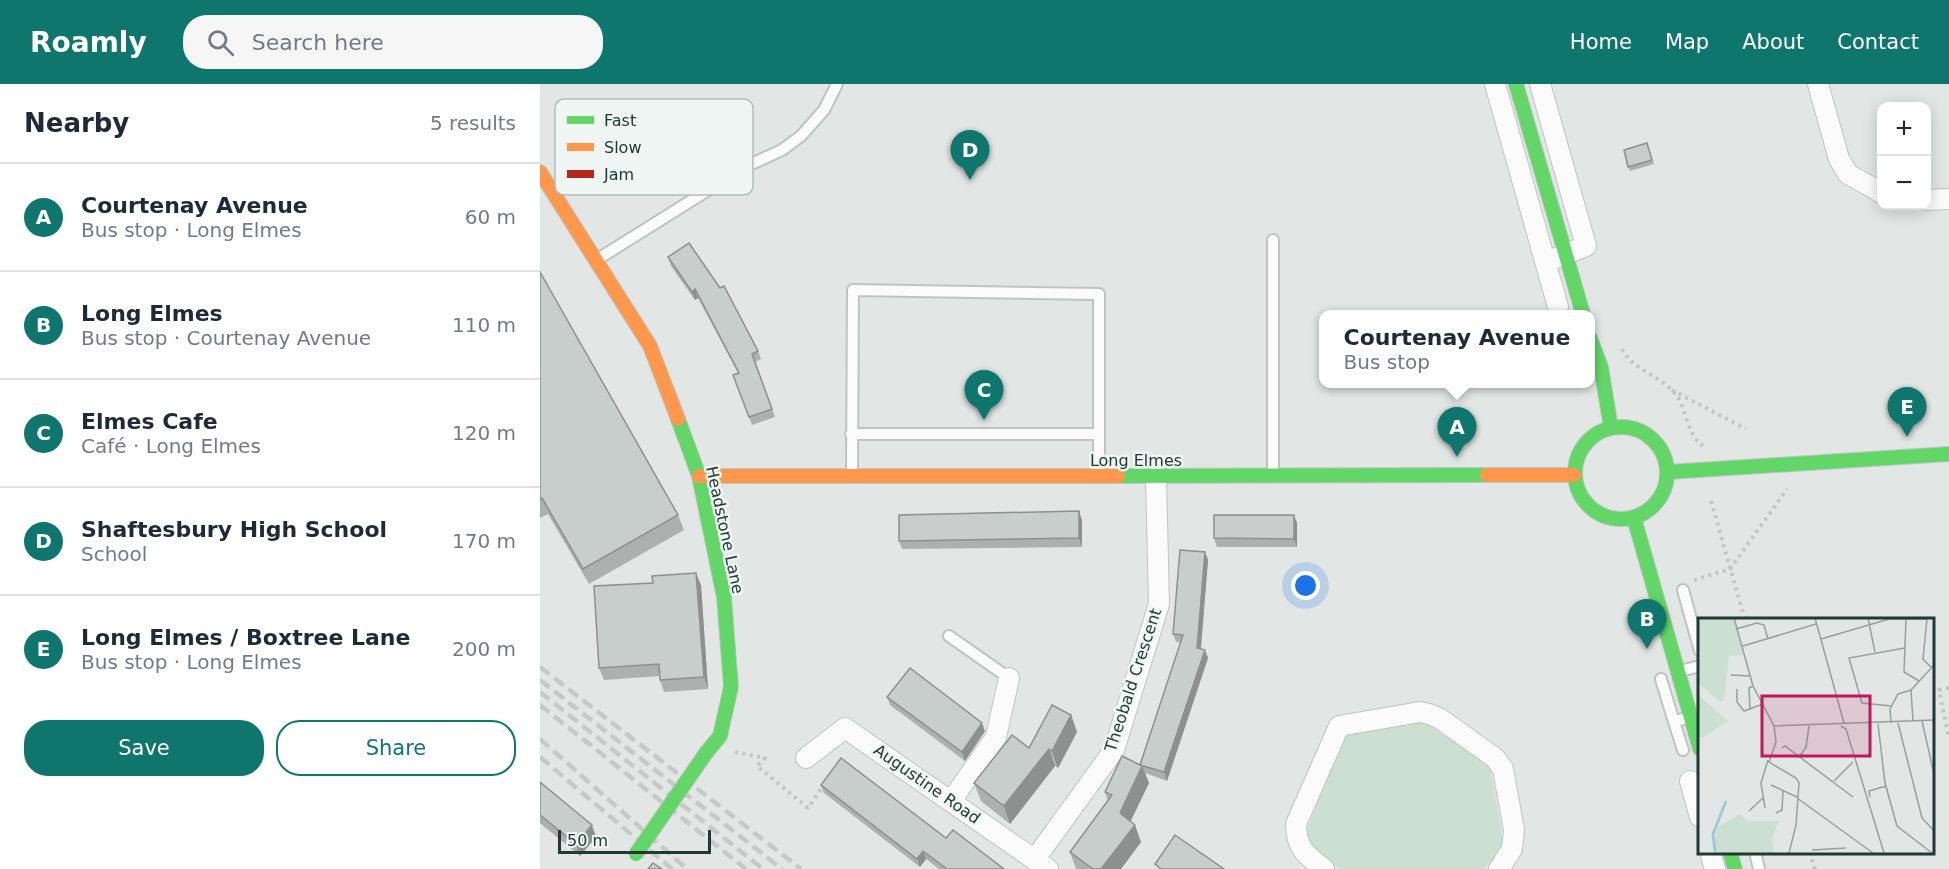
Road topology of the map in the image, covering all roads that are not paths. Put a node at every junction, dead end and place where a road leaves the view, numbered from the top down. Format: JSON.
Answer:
{"nodes":[{"id":1,"x":837,"y":84,"type":"edge"},
{"id":2,"x":1495,"y":84,"type":"edge"},
{"id":3,"x":1516,"y":84,"type":"edge"},
{"id":4,"x":1540,"y":84,"type":"edge"},
{"id":5,"x":1818,"y":84,"type":"edge"},
{"id":6,"x":753,"y":163,"type":"edge"},
{"id":7,"x":543,"y":184,"type":"edge"},
{"id":8,"x":1877,"y":191,"type":"edge"},
{"id":9,"x":700,"y":195,"type":"edge"},
{"id":10,"x":1949,"y":199,"type":"edge"},
{"id":11,"x":1931,"y":200,"type":"edge"},
{"id":12,"x":1273,"y":240,"type":"dead end"},
{"id":13,"x":1555,"y":258,"type":"junction"},
{"id":14,"x":598,"y":259,"type":"junction"},
{"id":15,"x":1558,"y":307,"type":"dead end"},
{"id":16,"x":1581,"y":310,"type":"edge"},
{"id":17,"x":1595,"y":351,"type":"edge"},
{"id":18,"x":1611,"y":428,"type":"junction"},
{"id":19,"x":851,"y":434,"type":"junction"},
{"id":20,"x":1098,"y":434,"type":"junction"},
{"id":21,"x":1949,"y":454,"type":"edge"},
{"id":22,"x":1668,"y":472,"type":"junction"},
{"id":23,"x":852,"y":475,"type":"junction"},
{"id":24,"x":1574,"y":475,"type":"junction"},
{"id":25,"x":699,"y":476,"type":"junction"},
{"id":26,"x":1273,"y":476,"type":"junction"},
{"id":27,"x":1099,"y":477,"type":"junction"},
{"id":28,"x":1156,"y":477,"type":"junction"},
{"id":29,"x":1634,"y":518,"type":"junction"},
{"id":30,"x":1683,"y":590,"type":"dead end"},
{"id":31,"x":949,"y":636,"type":"dead end"},
{"id":32,"x":1698,"y":644,"type":"edge"},
{"id":33,"x":1698,"y":666,"type":"edge"},
{"id":34,"x":1678,"y":671,"type":"junction"},
{"id":35,"x":1010,"y":678,"type":"joint"},
{"id":36,"x":1661,"y":679,"type":"dead end"},
{"id":37,"x":1691,"y":716,"type":"junction"},
{"id":38,"x":1674,"y":722,"type":"junction"},
{"id":39,"x":1698,"y":742,"type":"edge"},
{"id":40,"x":1683,"y":750,"type":"dead end"},
{"id":41,"x":806,"y":758,"type":"dead end"},
{"id":42,"x":1690,"y":781,"type":"dead end"},
{"id":43,"x":951,"y":801,"type":"junction"},
{"id":44,"x":1698,"y":803,"type":"edge"},
{"id":45,"x":1711,"y":854,"type":"edge"},
{"id":46,"x":1730,"y":854,"type":"edge"},
{"id":47,"x":1755,"y":854,"type":"edge"},
{"id":48,"x":1041,"y":864,"type":"edge"},
{"id":49,"x":630,"y":868,"type":"edge"},
{"id":50,"x":1324,"y":869,"type":"edge"},
{"id":51,"x":1499,"y":869,"type":"edge"},
{"id":52,"x":1715,"y":869,"type":"edge"},
{"id":53,"x":1734,"y":869,"type":"edge"},
{"id":54,"x":1759,"y":869,"type":"edge"}],
"edges":[{"from":1,"to":6,"type":"lane"},
{"from":2,"to":13,"type":"street"},
{"from":3,"to":13,"type":"street"},
{"from":4,"to":13,"type":"street"},
{"from":5,"to":8,"type":"street"},
{"from":7,"to":14,"type":"street","name":"Headstone Lane"},
{"from":9,"to":14,"type":"lane"},
{"from":10,"to":11,"type":"street"},
{"from":12,"to":26,"type":"lane"},
{"from":13,"to":15,"type":"street"},
{"from":13,"to":16,"type":"street"},
{"from":14,"to":25,"type":"street","name":"Headstone Lane"},
{"from":17,"to":18,"type":"street"},
{"from":18,"to":22,"type":"street"},
{"from":18,"to":24,"type":"street"},
{"from":19,"to":20,"type":"lane"},
{"from":19,"to":20,"type":"lane"},
{"from":19,"to":23,"type":"lane"},
{"from":20,"to":27,"type":"lane"},
{"from":21,"to":22,"type":"street"},
{"from":22,"to":29,"type":"street"},
{"from":23,"to":25,"type":"street","name":"Long Elmes"},
{"from":23,"to":27,"type":"street","name":"Long Elmes"},
{"from":24,"to":26,"type":"street","name":"Long Elmes"},
{"from":24,"to":29,"type":"street"},
{"from":25,"to":49,"type":"street","name":"Headstone Lane","bridge":true},
{"from":26,"to":28,"type":"street","name":"Long Elmes"},
{"from":27,"to":28,"type":"street","name":"Long Elmes"},
{"from":28,"to":48,"type":"street","name":"Theobald Crescent"},
{"from":29,"to":34,"type":"street"},
{"from":30,"to":32,"type":"lane"},
{"from":31,"to":35,"type":"lane"},
{"from":33,"to":34,"type":"lane"},
{"from":34,"to":37,"type":"street"},
{"from":35,"to":43,"type":"street"},
{"from":36,"to":38,"type":"lane"},
{"from":37,"to":38,"type":"lane"},
{"from":37,"to":39,"type":"street"},
{"from":38,"to":40,"type":"lane"},
{"from":41,"to":43,"type":"street","name":"Augustine Road"},
{"from":42,"to":44,"type":"street"},
{"from":43,"to":48,"type":"street","name":"Augustine Road"},
{"from":45,"to":52,"type":"street"},
{"from":46,"to":53,"type":"street"},
{"from":47,"to":54,"type":"lane"},
{"from":50,"to":51,"type":"street"}]}
